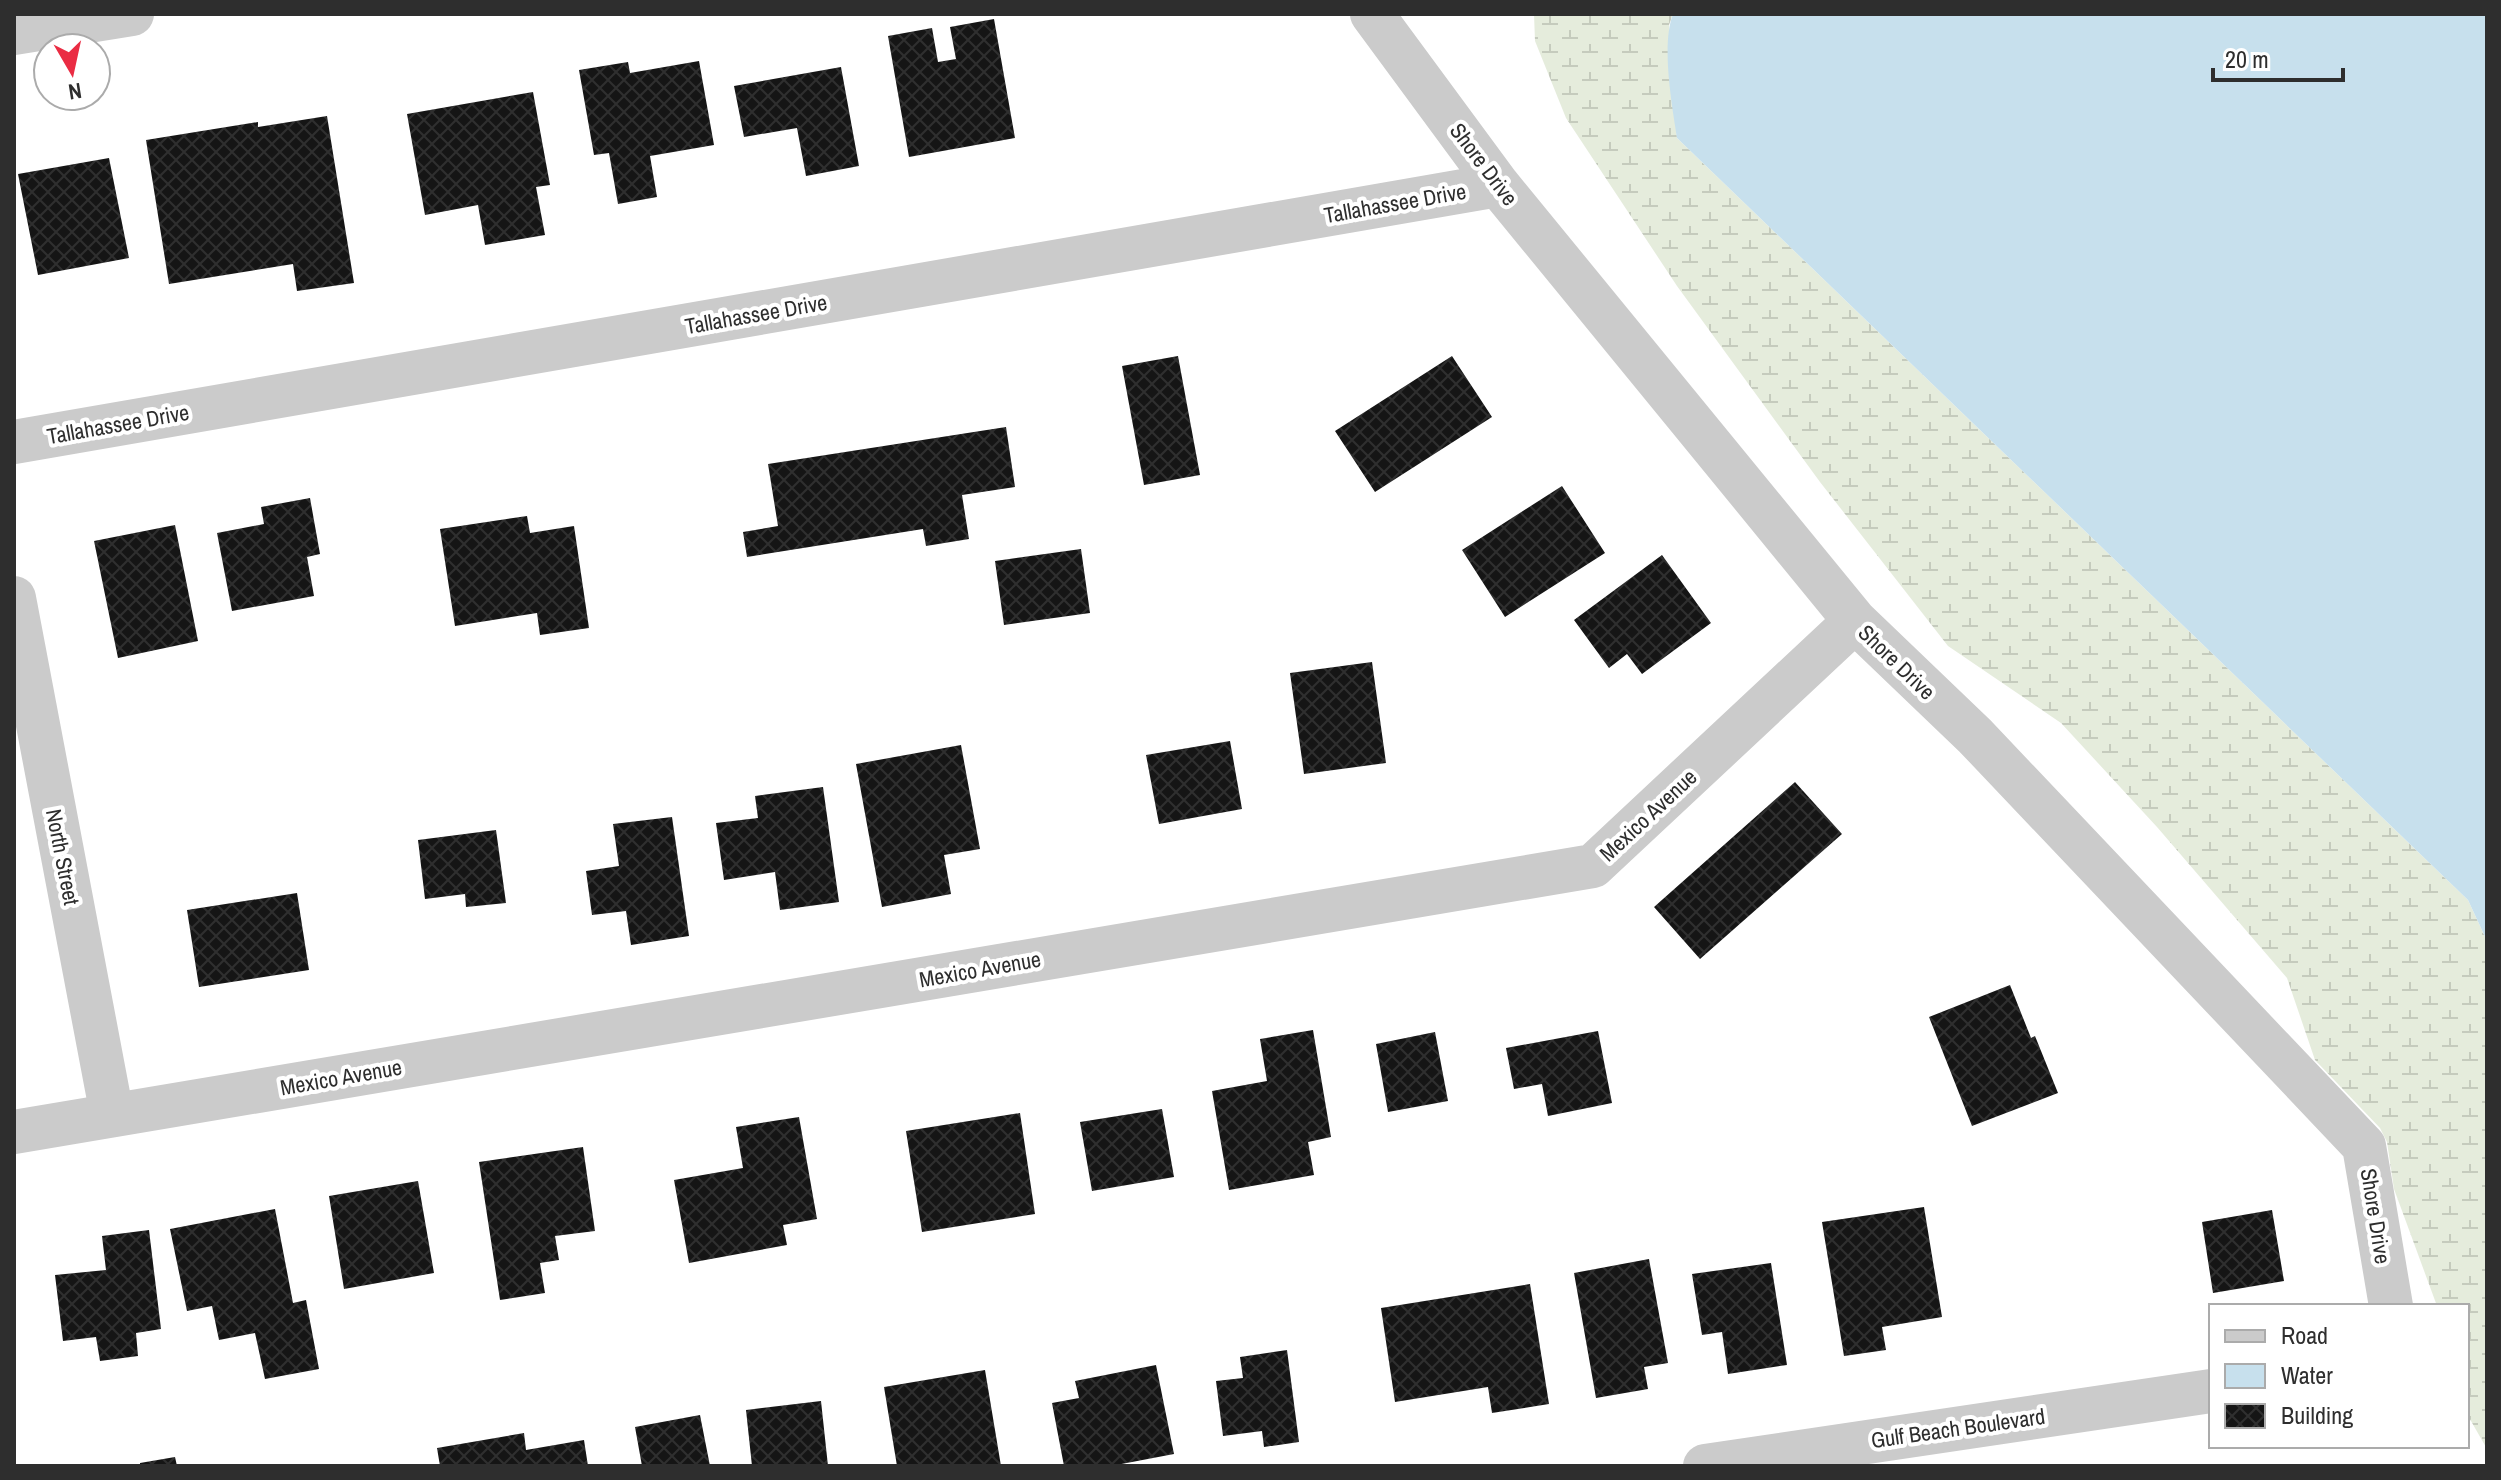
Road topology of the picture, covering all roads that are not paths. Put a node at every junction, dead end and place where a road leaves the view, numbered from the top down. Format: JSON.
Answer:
{"nodes":[{"id":1,"x":132,"y":14,"type":"edge"},
{"id":2,"x":1372,"y":14,"type":"edge"},
{"id":3,"x":14,"y":33,"type":"edge"},
{"id":4,"x":1498,"y":185,"type":"junction"},
{"id":5,"x":14,"y":442,"type":"edge"},
{"id":6,"x":14,"y":598,"type":"edge"},
{"id":7,"x":1855,"y":621,"type":"junction"},
{"id":8,"x":112,"y":1115,"type":"junction"},
{"id":9,"x":14,"y":1132,"type":"edge"},
{"id":10,"x":2391,"y":1304,"type":"edge"},
{"id":11,"x":2209,"y":1391,"type":"edge"},
{"id":12,"x":1705,"y":1466,"type":"edge"}],
"edges":[{"from":1,"to":3,"type":"street"},
{"from":2,"to":4,"type":"street","name":"Shore Drive"},
{"from":4,"to":5,"type":"street","name":"Tallahassee Drive"},
{"from":4,"to":7,"type":"street","name":"Shore Drive"},
{"from":6,"to":8,"type":"street","name":"North Street"},
{"from":7,"to":8,"type":"street","name":"Mexico Avenue"},
{"from":7,"to":10,"type":"street","name":"Shore Drive"},
{"from":8,"to":9,"type":"street","name":"Mexico Avenue"},
{"from":11,"to":12,"type":"street","name":"Gulf Beach Boulevard"}]}
